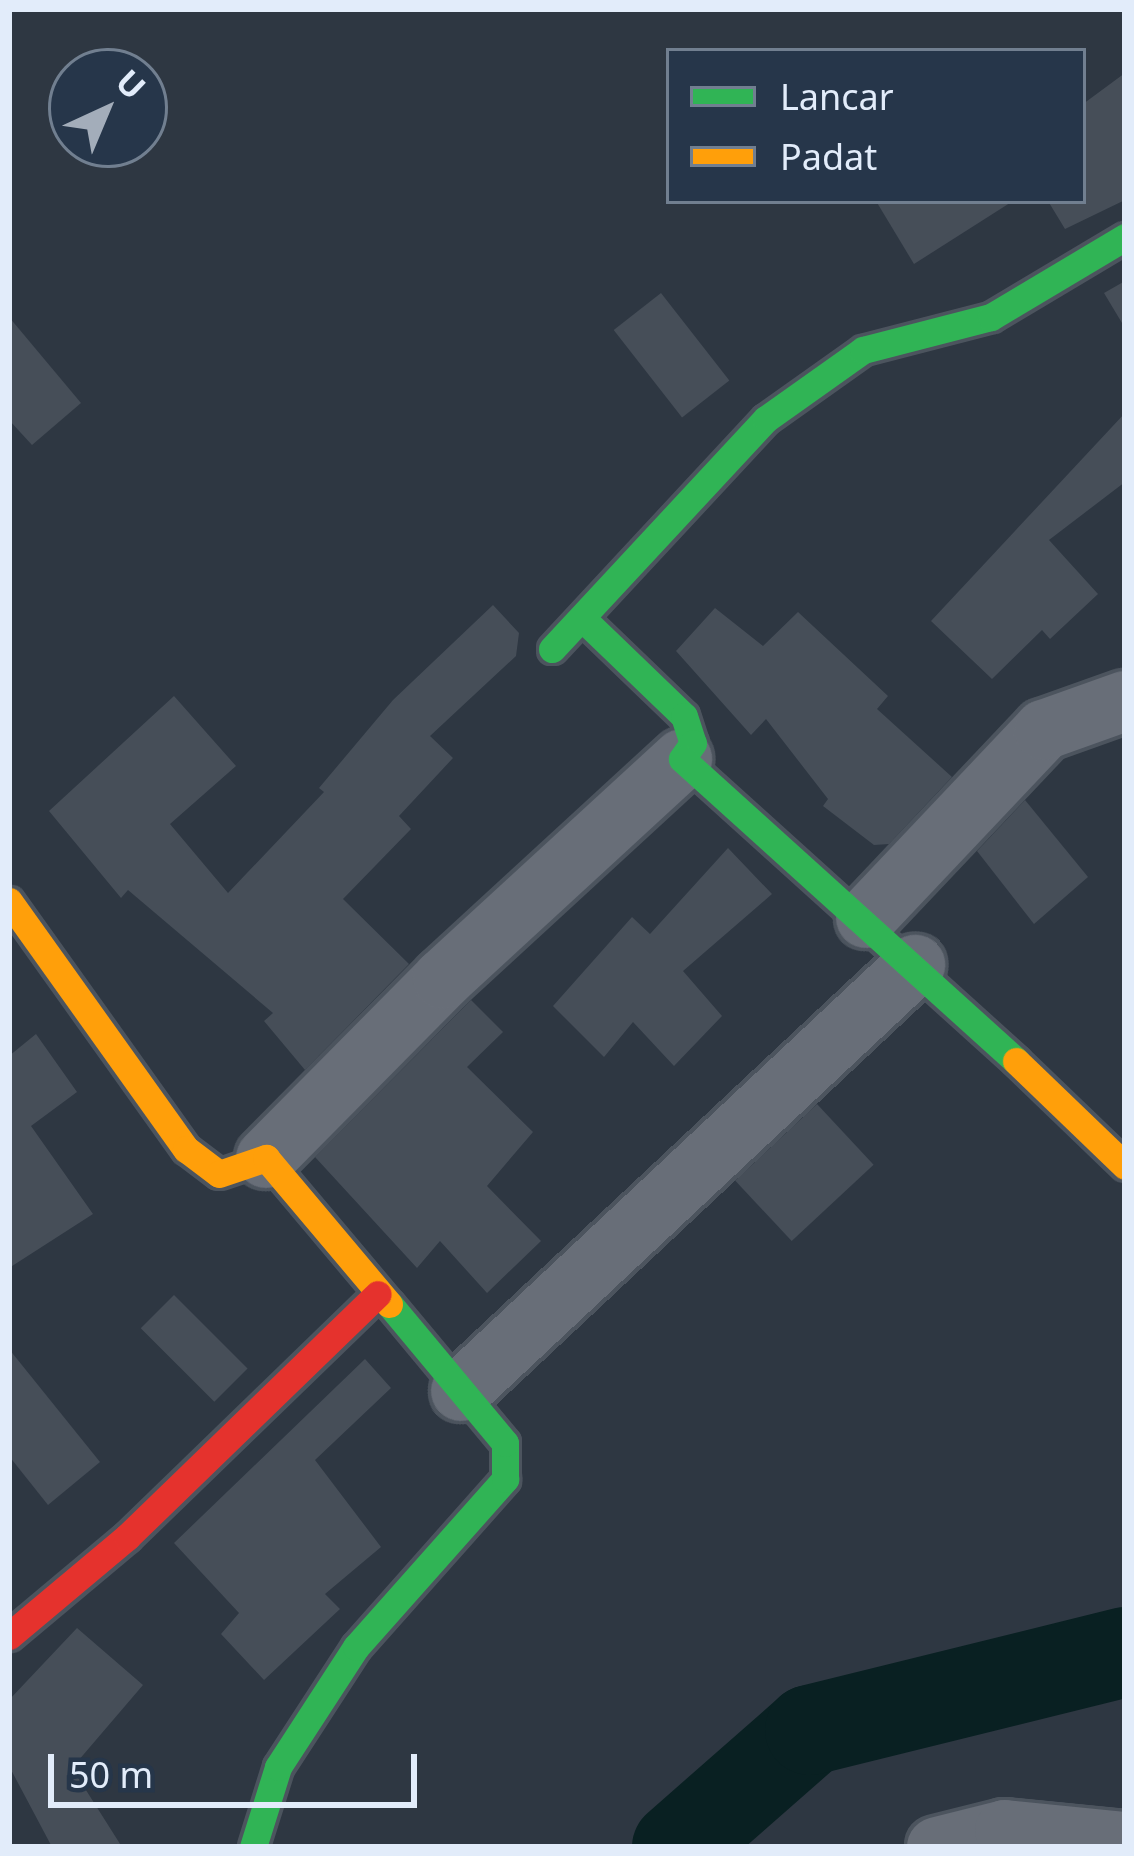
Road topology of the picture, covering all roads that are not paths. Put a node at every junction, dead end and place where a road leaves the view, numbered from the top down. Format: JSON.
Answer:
{"nodes":[{"id":1,"x":1125,"y":236,"type":"edge"},
{"id":2,"x":582,"y":619,"type":"junction"},
{"id":3,"x":552,"y":649,"type":"dead end"},
{"id":4,"x":1125,"y":701,"type":"edge"},
{"id":5,"x":682,"y":759,"type":"junction"},
{"id":6,"x":9,"y":901,"type":"edge"},
{"id":7,"x":866,"y":918,"type":"junction"},
{"id":8,"x":915,"y":964,"type":"junction"},
{"id":9,"x":266,"y":1158,"type":"junction"},
{"id":10,"x":1125,"y":1166,"type":"edge"},
{"id":11,"x":378,"y":1294,"type":"junction"},
{"id":12,"x":461,"y":1391,"type":"junction"},
{"id":13,"x":9,"y":1636,"type":"edge"},
{"id":14,"x":1125,"y":1842,"type":"edge"},
{"id":15,"x":254,"y":1847,"type":"edge"},
{"id":16,"x":937,"y":1847,"type":"edge"}],
"edges":[{"from":1,"to":2,"type":"street"},
{"from":2,"to":3,"type":"street"},
{"from":2,"to":5,"type":"street"},
{"from":4,"to":7,"type":"street"},
{"from":5,"to":7,"type":"street"},
{"from":5,"to":9,"type":"street"},
{"from":6,"to":9,"type":"street"},
{"from":7,"to":8,"type":"street"},
{"from":8,"to":10,"type":"street"},
{"from":8,"to":12,"type":"street"},
{"from":9,"to":11,"type":"street"},
{"from":11,"to":12,"type":"street"},
{"from":11,"to":13,"type":"street"},
{"from":12,"to":15,"type":"street"},
{"from":14,"to":16,"type":"street"}]}
